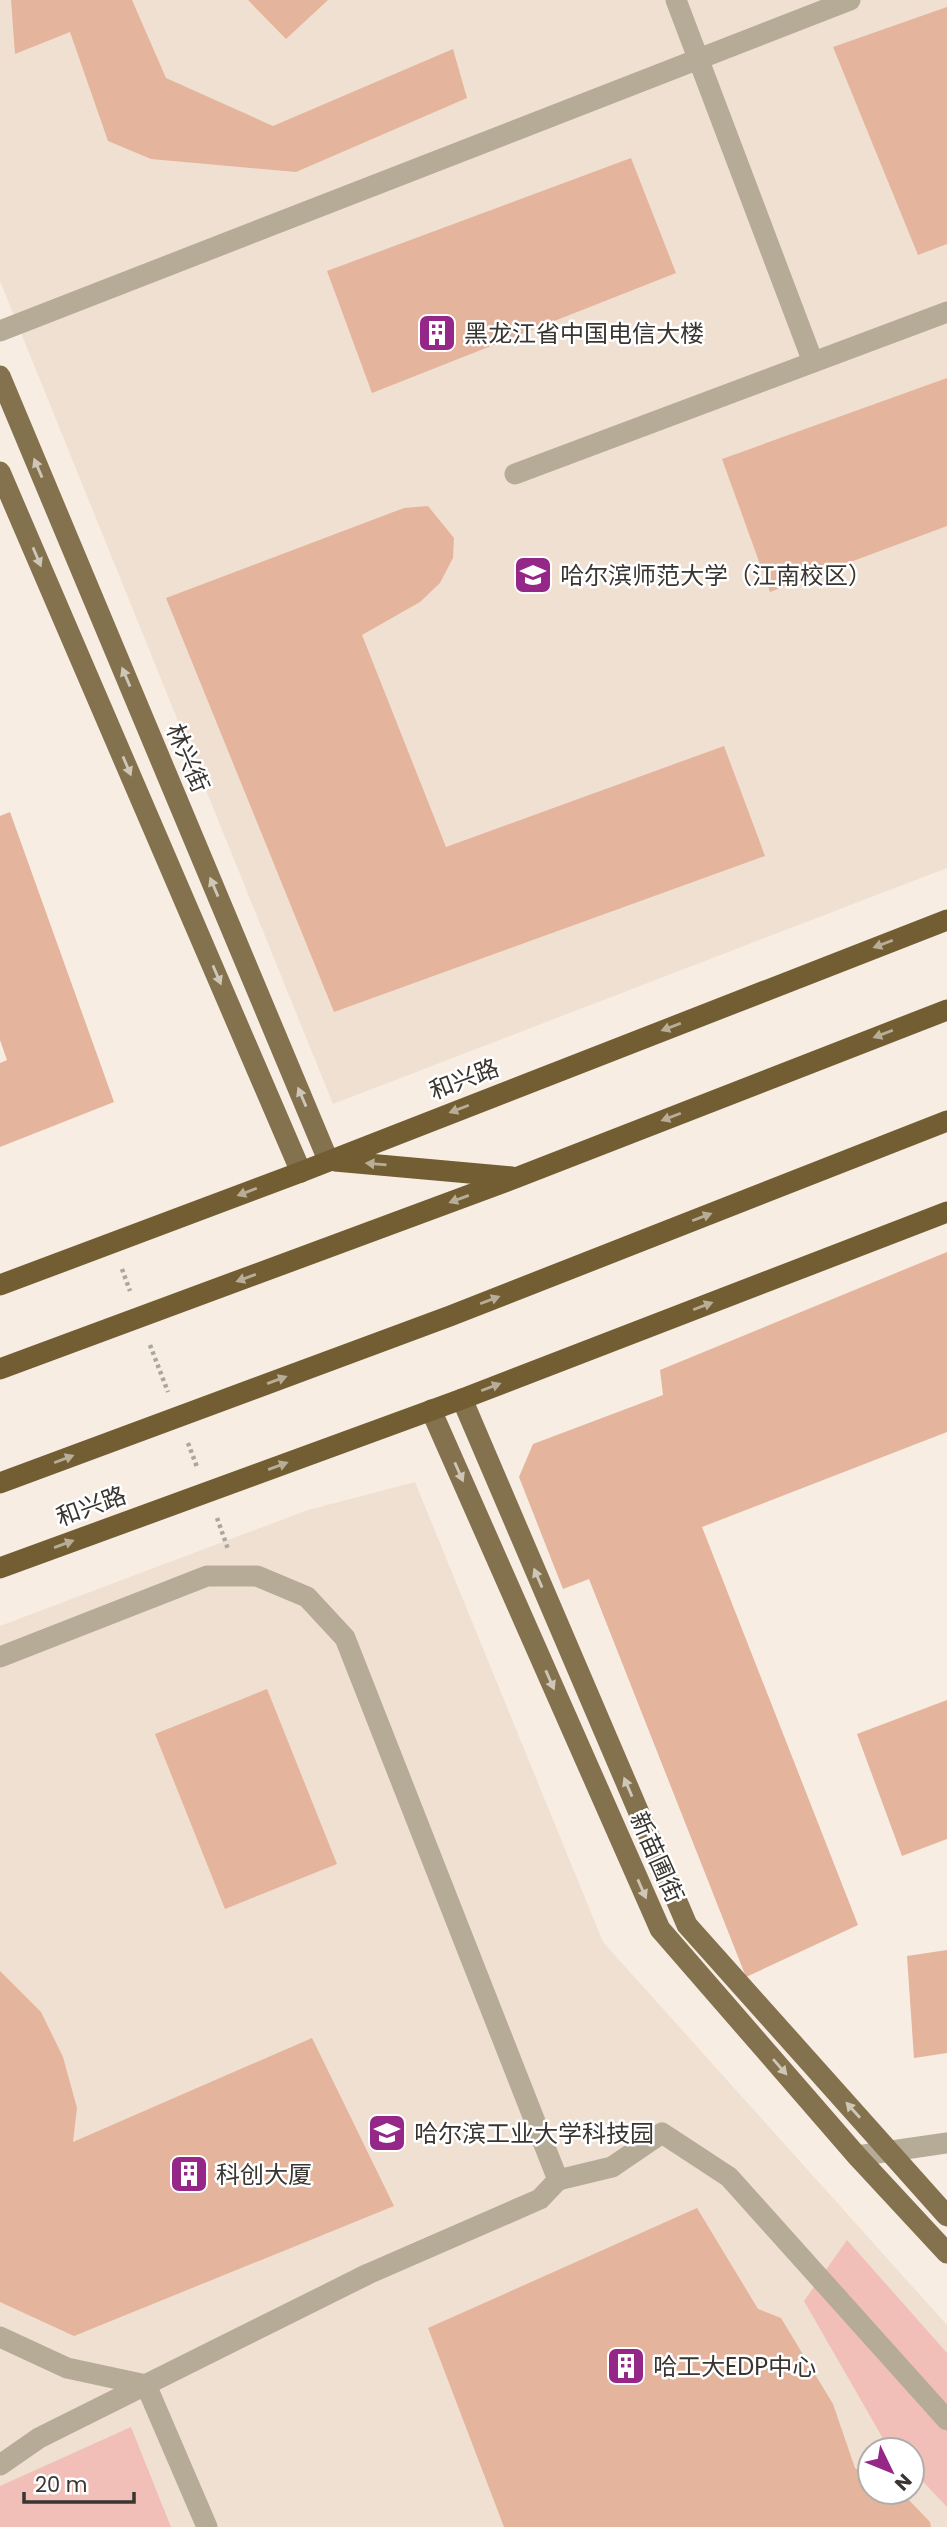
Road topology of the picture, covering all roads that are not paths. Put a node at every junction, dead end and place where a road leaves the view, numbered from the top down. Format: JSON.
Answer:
{"nodes":[{"id":1,"x":676,"y":0,"type":"edge"},
{"id":2,"x":850,"y":0,"type":"edge"},
{"id":3,"x":698,"y":59,"type":"junction"},
{"id":4,"x":947,"y":312,"type":"edge"},
{"id":5,"x":0,"y":331,"type":"edge"},
{"id":6,"x":813,"y":362,"type":"junction"},
{"id":7,"x":0,"y":376,"type":"edge"},
{"id":8,"x":0,"y":472,"type":"edge"},
{"id":9,"x":515,"y":474,"type":"dead end"},
{"id":10,"x":947,"y":920,"type":"edge"},
{"id":11,"x":947,"y":1010,"type":"edge"},
{"id":12,"x":947,"y":1121,"type":"edge"},
{"id":13,"x":328,"y":1160,"type":"junction"},
{"id":14,"x":302,"y":1172,"type":"junction"},
{"id":15,"x":518,"y":1177,"type":"junction"},
{"id":16,"x":947,"y":1212,"type":"edge"},
{"id":17,"x":0,"y":1285,"type":"edge"},
{"id":18,"x":0,"y":1369,"type":"edge"},
{"id":19,"x":462,"y":1399,"type":"junction"},
{"id":20,"x":431,"y":1410,"type":"junction"},
{"id":21,"x":0,"y":1483,"type":"edge"},
{"id":22,"x":0,"y":1568,"type":"edge"},
{"id":23,"x":0,"y":1657,"type":"edge"},
{"id":24,"x":947,"y":2143,"type":"edge"},
{"id":25,"x":889,"y":2151,"type":"junction"},
{"id":26,"x":857,"y":2156,"type":"junction"},
{"id":27,"x":558,"y":2179,"type":"junction"},
{"id":28,"x":947,"y":2216,"type":"edge"},
{"id":29,"x":947,"y":2253,"type":"edge"},
{"id":30,"x":0,"y":2337,"type":"edge"},
{"id":31,"x":146,"y":2385,"type":"junction"},
{"id":32,"x":947,"y":2420,"type":"edge"},
{"id":33,"x":0,"y":2465,"type":"edge"},
{"id":34,"x":207,"y":2527,"type":"edge"}],
"edges":[{"from":1,"to":3,"type":"street"},
{"from":2,"to":3,"type":"street"},
{"from":3,"to":5,"type":"street"},
{"from":3,"to":6,"type":"street"},
{"from":4,"to":6,"type":"street"},
{"from":6,"to":9,"type":"street"},
{"from":13,"to":7,"type":"main road","name":"林兴街","one_way":true},
{"from":8,"to":14,"type":"main road","one_way":true},
{"from":10,"to":13,"type":"highway","name":"和兴路","one_way":true},
{"from":11,"to":15,"type":"highway","one_way":true},
{"from":21,"to":12,"type":"highway","one_way":true},
{"from":13,"to":14,"type":"highway","name":"和兴路"},
{"from":15,"to":13,"type":"highway","one_way":true},
{"from":14,"to":17,"type":"highway","name":"和兴路","one_way":true},
{"from":15,"to":18,"type":"highway","one_way":true},
{"from":19,"to":16,"type":"highway","name":"和兴路","one_way":true},
{"from":19,"to":20,"type":"highway","name":"和兴路"},
{"from":25,"to":19,"type":"main road","name":"新苗圃街","one_way":true},
{"from":22,"to":20,"type":"highway","name":"和兴路","one_way":true},
{"from":20,"to":26,"type":"main road","name":"新苗圃街","one_way":true},
{"from":23,"to":27,"type":"street"},
{"from":24,"to":25,"type":"street"},
{"from":25,"to":26,"type":"street"},
{"from":25,"to":28,"type":"main road","name":"新苗圃街"},
{"from":26,"to":29,"type":"main road","name":"新苗圃街"},
{"from":27,"to":31,"type":"street"},
{"from":27,"to":32,"type":"street"},
{"from":30,"to":31,"type":"street"},
{"from":31,"to":33,"type":"street"},
{"from":31,"to":34,"type":"street"}]}
